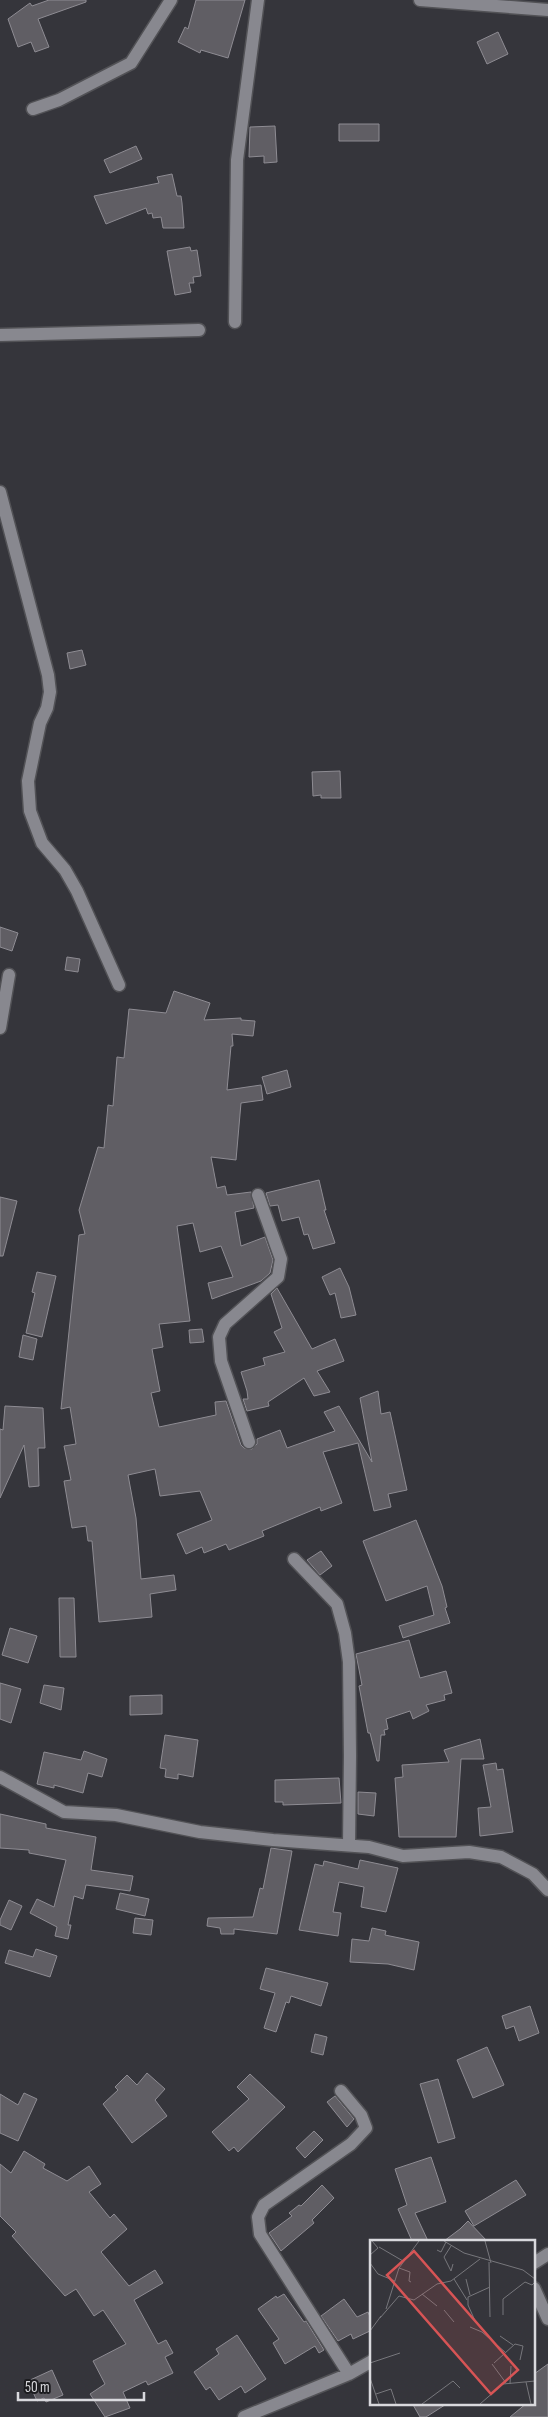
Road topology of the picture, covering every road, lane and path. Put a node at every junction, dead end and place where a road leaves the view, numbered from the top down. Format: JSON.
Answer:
{"nodes":[{"id":1,"x":171,"y":0,"type":"edge"},
{"id":2,"x":258,"y":0,"type":"edge"},
{"id":3,"x":420,"y":0,"type":"edge"},
{"id":4,"x":548,"y":10,"type":"edge"},
{"id":5,"x":33,"y":109,"type":"dead end"},
{"id":6,"x":235,"y":322,"type":"dead end"},
{"id":7,"x":199,"y":330,"type":"dead end"},
{"id":8,"x":0,"y":335,"type":"edge"},
{"id":9,"x":0,"y":492,"type":"edge"},
{"id":10,"x":9,"y":974,"type":"dead end"},
{"id":11,"x":119,"y":985,"type":"dead end"},
{"id":12,"x":0,"y":1028,"type":"edge"},
{"id":13,"x":258,"y":1195,"type":"dead end"},
{"id":14,"x":249,"y":1442,"type":"dead end"},
{"id":15,"x":294,"y":1559,"type":"dead end"},
{"id":16,"x":0,"y":1777,"type":"edge"},
{"id":17,"x":349,"y":1845,"type":"junction"},
{"id":18,"x":548,"y":1890,"type":"edge"},
{"id":19,"x":341,"y":2091,"type":"dead end"},
{"id":20,"x":548,"y":2254,"type":"edge"},
{"id":21,"x":536,"y":2262,"type":"edge"},
{"id":22,"x":536,"y":2292,"type":"edge"},
{"id":23,"x":548,"y":2319,"type":"edge"},
{"id":24,"x":370,"y":2362,"type":"edge"},
{"id":25,"x":349,"y":2374,"type":"junction"},
{"id":26,"x":244,"y":2417,"type":"edge"}],
"edges":[{"from":1,"to":5,"type":"street"},
{"from":2,"to":6,"type":"street"},
{"from":3,"to":4,"type":"street"},
{"from":7,"to":8,"type":"street"},
{"from":9,"to":11,"type":"street"},
{"from":10,"to":12,"type":"street"},
{"from":13,"to":14,"type":"street"},
{"from":15,"to":17,"type":"street"},
{"from":16,"to":17,"type":"street"},
{"from":17,"to":18,"type":"street"},
{"from":19,"to":25,"type":"street"},
{"from":20,"to":21,"type":"street"},
{"from":22,"to":23,"type":"street"},
{"from":24,"to":25,"type":"street"},
{"from":25,"to":26,"type":"street"}]}
